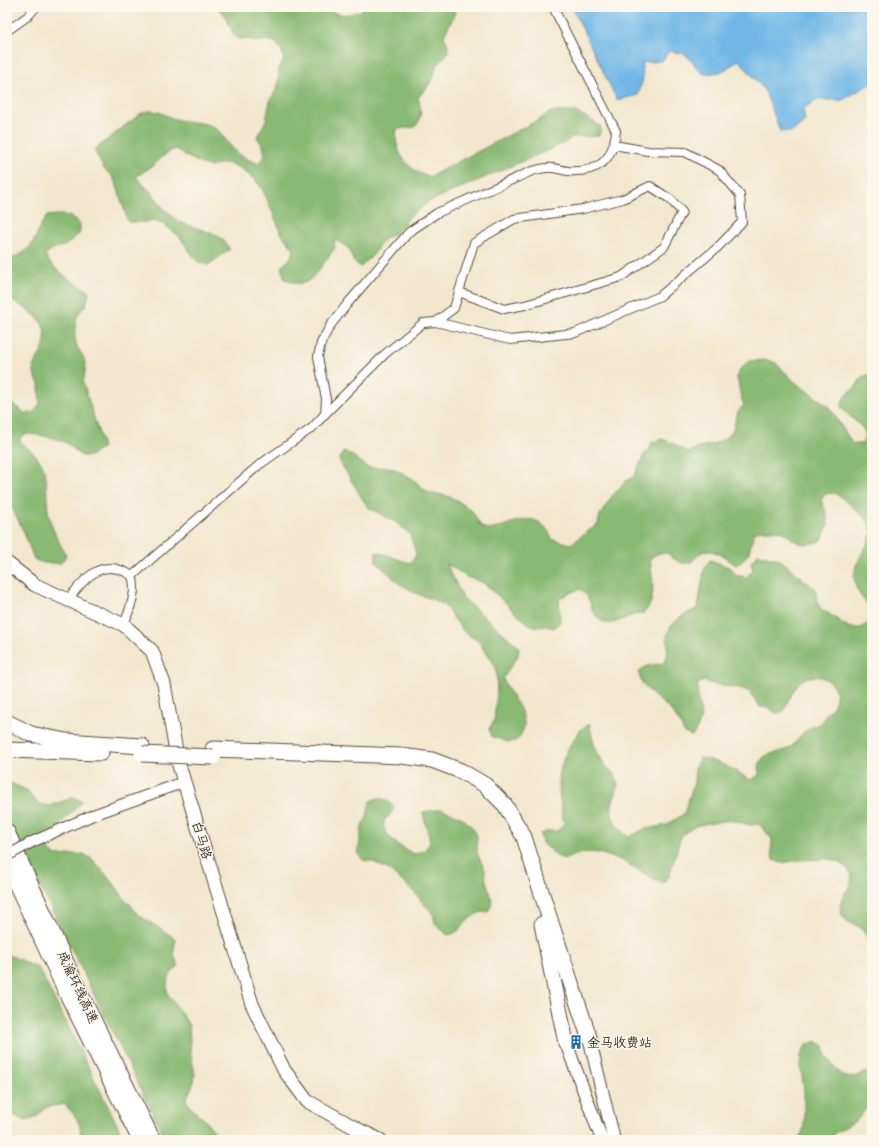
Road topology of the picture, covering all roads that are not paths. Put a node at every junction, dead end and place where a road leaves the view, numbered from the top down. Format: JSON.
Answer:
{"nodes":[{"id":1,"x":36,"y":7,"type":"edge"},
{"id":2,"x":553,"y":7,"type":"edge"},
{"id":3,"x":7,"y":31,"type":"edge"},
{"id":4,"x":614,"y":145,"type":"junction"},
{"id":5,"x":459,"y":292,"type":"junction"},
{"id":6,"x":436,"y":322,"type":"junction"},
{"id":7,"x":325,"y":414,"type":"junction"},
{"id":8,"x":7,"y":563,"type":"edge"},
{"id":9,"x":132,"y":576,"type":"junction"},
{"id":10,"x":68,"y":600,"type":"junction"},
{"id":11,"x":124,"y":625,"type":"junction"},
{"id":12,"x":7,"y":722,"type":"edge"},
{"id":13,"x":7,"y":750,"type":"edge"},
{"id":14,"x":142,"y":750,"type":"junction"},
{"id":15,"x":213,"y":753,"type":"junction"},
{"id":16,"x":184,"y":782,"type":"junction"},
{"id":17,"x":7,"y":832,"type":"edge"},
{"id":18,"x":7,"y":856,"type":"edge"},
{"id":19,"x":7,"y":864,"type":"edge"},
{"id":20,"x":589,"y":1037,"type":"joint"},
{"id":21,"x":566,"y":1043,"type":"joint"},
{"id":22,"x":140,"y":1140,"type":"edge"},
{"id":23,"x":153,"y":1140,"type":"edge"},
{"id":24,"x":380,"y":1140,"type":"edge"},
{"id":25,"x":602,"y":1140,"type":"edge"},
{"id":26,"x":614,"y":1140,"type":"edge"}],
"edges":[{"from":1,"to":3,"type":"street"},
{"from":2,"to":4,"type":"street"},
{"from":4,"to":6,"type":"street"},
{"from":4,"to":7,"type":"street"},
{"from":5,"to":5,"type":"street"},
{"from":5,"to":6,"type":"street"},
{"from":6,"to":7,"type":"street"},
{"from":7,"to":9,"type":"street"},
{"from":8,"to":10,"type":"main road","name":"白马路"},
{"from":9,"to":10,"type":"street"},
{"from":9,"to":11,"type":"street"},
{"from":10,"to":11,"type":"main road","name":"白马路"},
{"from":11,"to":16,"type":"main road","name":"白马路"},
{"from":12,"to":14,"type":"highway"},
{"from":13,"to":14,"type":"highway"},
{"from":14,"to":15,"type":"highway","bridge":true},
{"from":15,"to":20,"type":"highway"},
{"from":15,"to":21,"type":"highway"},
{"from":16,"to":18,"type":"street","bridge":true},
{"from":16,"to":24,"type":"main road","name":"白马路"},
{"from":17,"to":23,"type":"highway","name":"成渝环线高速"},
{"from":19,"to":22,"type":"highway","name":"成渝环线高速"},
{"from":20,"to":26,"type":"main road"},
{"from":21,"to":25,"type":"main road"}]}
